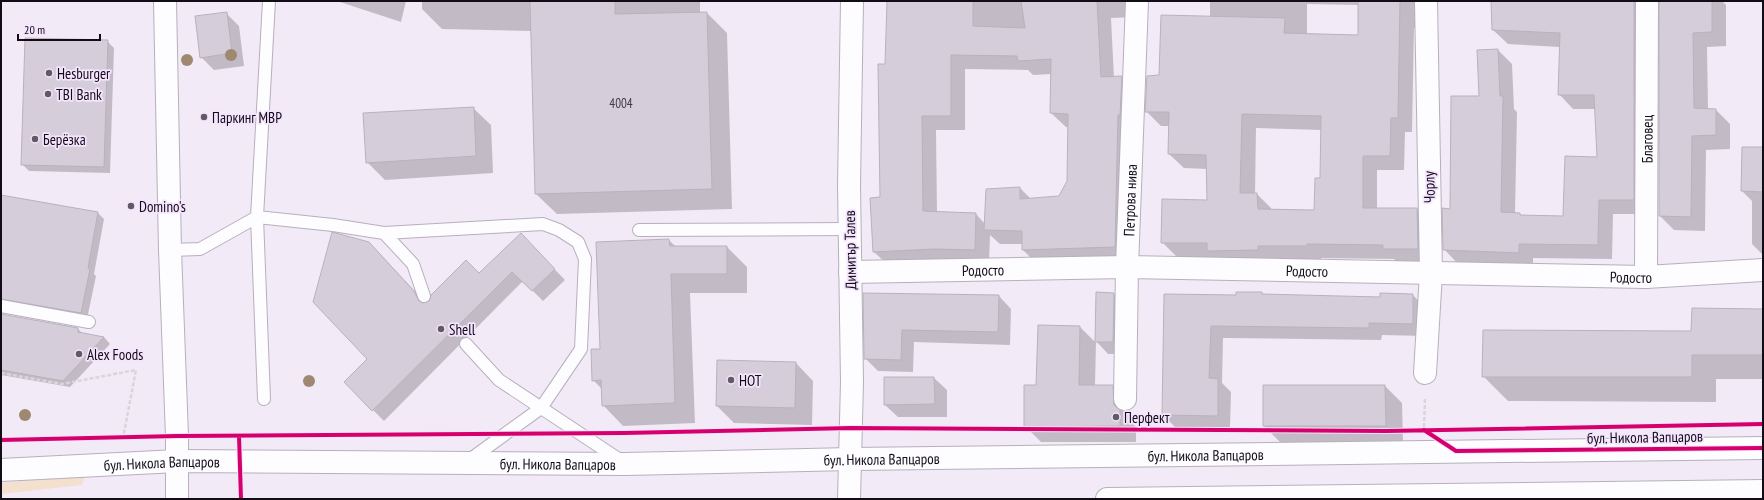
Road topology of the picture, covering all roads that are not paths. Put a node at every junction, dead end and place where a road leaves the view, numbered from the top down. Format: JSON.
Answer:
{"nodes":[{"id":1,"x":164,"y":1,"type":"edge"},
{"id":2,"x":269,"y":1,"type":"edge"},
{"id":3,"x":852,"y":1,"type":"edge"},
{"id":4,"x":1137,"y":1,"type":"edge"},
{"id":5,"x":1426,"y":1,"type":"edge"},
{"id":6,"x":1647,"y":1,"type":"edge"},
{"id":7,"x":257,"y":217,"type":"junction"},
{"id":8,"x":850,"y":229,"type":"junction"},
{"id":9,"x":639,"y":230,"type":"dead end"},
{"id":10,"x":384,"y":233,"type":"junction"},
{"id":11,"x":170,"y":250,"type":"junction"},
{"id":12,"x":1127,"y":267,"type":"junction"},
{"id":13,"x":1763,"y":270,"type":"edge"},
{"id":14,"x":850,"y":272,"type":"junction"},
{"id":15,"x":1431,"y":273,"type":"junction"},
{"id":16,"x":1646,"y":277,"type":"junction"},
{"id":17,"x":424,"y":296,"type":"dead end"},
{"id":18,"x":1,"y":306,"type":"edge"},
{"id":19,"x":89,"y":322,"type":"dead end"},
{"id":20,"x":466,"y":344,"type":"dead end"},
{"id":21,"x":1425,"y":373,"type":"road end"},
{"id":22,"x":264,"y":399,"type":"dead end"},
{"id":23,"x":1126,"y":400,"type":"dead end"},
{"id":24,"x":541,"y":408,"type":"junction"},
{"id":25,"x":1763,"y":448,"type":"edge"},
{"id":26,"x":851,"y":459,"type":"junction"},
{"id":27,"x":176,"y":462,"type":"junction"},
{"id":28,"x":466,"y":463,"type":"junction"},
{"id":29,"x":625,"y":464,"type":"junction"},
{"id":30,"x":1,"y":470,"type":"edge"},
{"id":31,"x":1763,"y":491,"type":"edge"},
{"id":32,"x":177,"y":499,"type":"edge"},
{"id":33,"x":850,"y":499,"type":"edge"},
{"id":34,"x":1107,"y":499,"type":"edge"}],
"edges":[{"from":1,"to":11,"type":"street"},
{"from":2,"to":7,"type":"lane"},
{"from":3,"to":8,"type":"street","name":"Димитър Талев"},
{"from":4,"to":12,"type":"street","name":"Петрова нива"},
{"from":5,"to":15,"type":"street","name":"Чорлу"},
{"from":6,"to":16,"type":"street","name":"Благовец"},
{"from":7,"to":10,"type":"lane"},
{"from":7,"to":11,"type":"lane"},
{"from":7,"to":22,"type":"lane"},
{"from":8,"to":9,"type":"lane"},
{"from":8,"to":14,"type":"street","name":"Димитър Талев"},
{"from":10,"to":17,"type":"lane"},
{"from":10,"to":24,"type":"lane"},
{"from":11,"to":27,"type":"street"},
{"from":12,"to":14,"type":"street","name":"Родосто"},
{"from":12,"to":15,"type":"street","name":"Родосто"},
{"from":12,"to":23,"type":"street","name":"Петрова нива"},
{"from":13,"to":16,"type":"street","name":"Родосто"},
{"from":14,"to":26,"type":"street","name":"Димитър Талев"},
{"from":15,"to":16,"type":"street","name":"Родосто"},
{"from":15,"to":21,"type":"street","name":"Чорлу"},
{"from":18,"to":19,"type":"lane"},
{"from":20,"to":24,"type":"lane"},
{"from":24,"to":28,"type":"lane"},
{"from":24,"to":29,"type":"lane"},
{"from":25,"to":26,"type":"street","name":"бул. Никола Вапцаров"},
{"from":26,"to":29,"type":"street","name":"бул. Никола Вапцаров"},
{"from":26,"to":33,"type":"street","name":"Димитър Талев"},
{"from":27,"to":28,"type":"street","name":"бул. Никола Вапцаров"},
{"from":27,"to":30,"type":"street","name":"бул. Никола Вапцаров"},
{"from":27,"to":32,"type":"street"},
{"from":28,"to":29,"type":"street","name":"бул. Никола Вапцаров"},
{"from":31,"to":34,"type":"street"}]}
